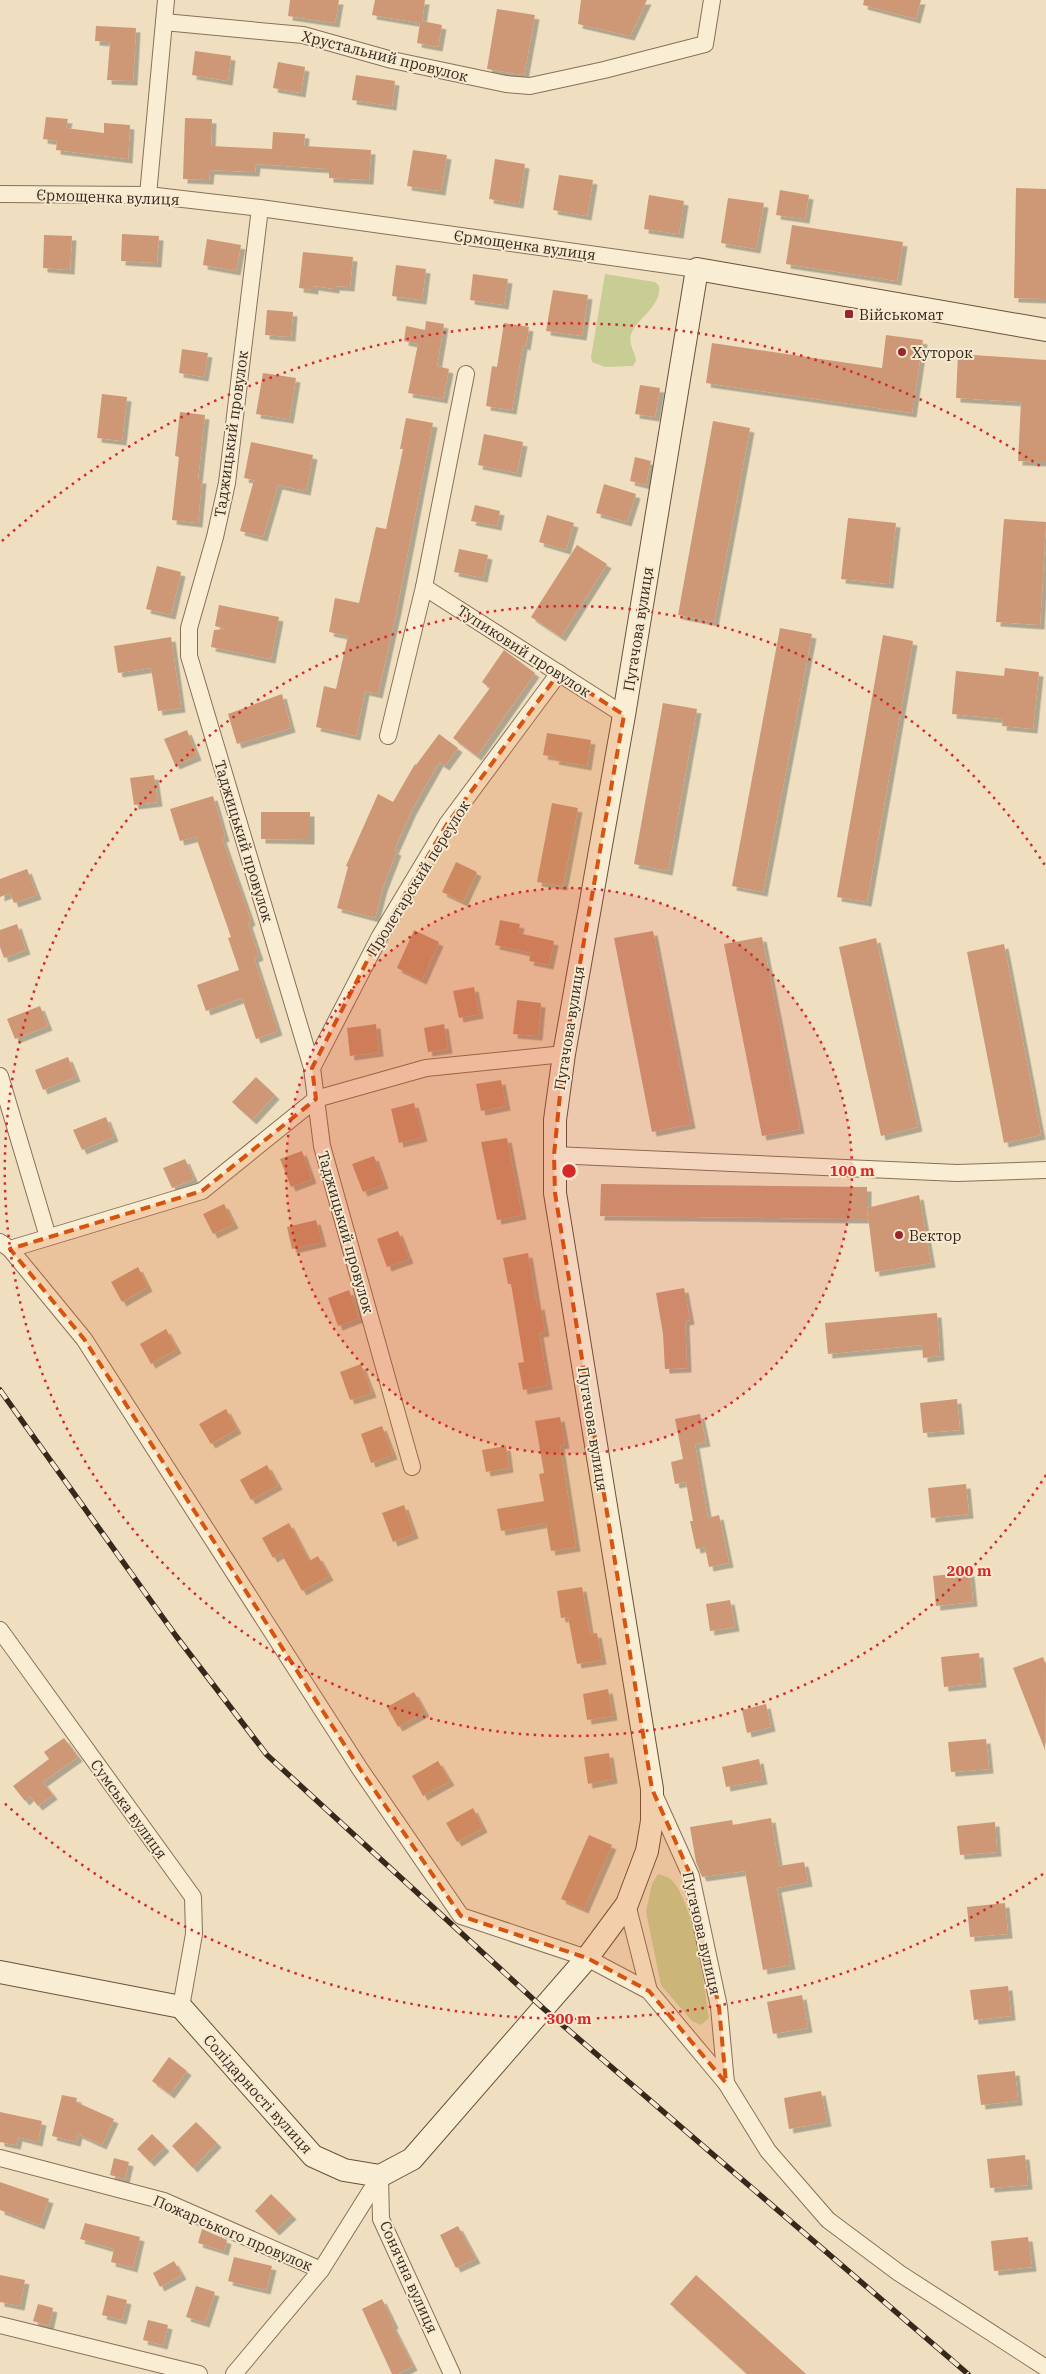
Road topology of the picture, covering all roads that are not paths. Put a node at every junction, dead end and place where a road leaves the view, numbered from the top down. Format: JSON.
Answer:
{"nodes":[{"id":1,"x":166,"y":0,"type":"edge"},
{"id":2,"x":712,"y":0,"type":"edge"},
{"id":3,"x":164,"y":22,"type":"junction"},
{"id":4,"x":0,"y":194,"type":"edge"},
{"id":5,"x":148,"y":195,"type":"junction"},
{"id":6,"x":260,"y":208,"type":"junction"},
{"id":7,"x":696,"y":269,"type":"junction"},
{"id":8,"x":1046,"y":330,"type":"edge"},
{"id":9,"x":466,"y":374,"type":"dead end"},
{"id":10,"x":424,"y":588,"type":"junction"},
{"id":11,"x":560,"y":673,"type":"junction"},
{"id":12,"x":624,"y":715,"type":"junction"},
{"id":13,"x":388,"y":736,"type":"dead end"},
{"id":14,"x":564,"y":1054,"type":"junction"},
{"id":15,"x":312,"y":1068,"type":"junction"},
{"id":16,"x":0,"y":1076,"type":"edge"},
{"id":17,"x":316,"y":1098,"type":"junction"},
{"id":18,"x":554,"y":1154,"type":"junction"},
{"id":19,"x":1046,"y":1170,"type":"edge"},
{"id":20,"x":48,"y":1238,"type":"junction"},
{"id":21,"x":5,"y":1246,"type":"edge"},
{"id":22,"x":412,"y":1466,"type":"dead end"},
{"id":23,"x":0,"y":1630,"type":"edge"},
{"id":24,"x":652,"y":1789,"type":"junction"},
{"id":25,"x":627,"y":1904,"type":"junction"},
{"id":26,"x":587,"y":1958,"type":"junction"},
{"id":27,"x":0,"y":1972,"type":"edge"},
{"id":28,"x":649,"y":1991,"type":"junction"},
{"id":29,"x":182,"y":2007,"type":"junction"},
{"id":30,"x":726,"y":2083,"type":"junction"},
{"id":31,"x":0,"y":2158,"type":"edge"},
{"id":32,"x":380,"y":2176,"type":"junction"},
{"id":33,"x":321,"y":2270,"type":"junction"},
{"id":34,"x":0,"y":2325,"type":"edge"},
{"id":35,"x":1046,"y":2368,"type":"edge"},
{"id":36,"x":199,"y":2374,"type":"edge"},
{"id":37,"x":234,"y":2374,"type":"edge"},
{"id":38,"x":452,"y":2374,"type":"edge"}],
"edges":[{"from":1,"to":3,"type":"street"},
{"from":2,"to":3,"type":"street","name":"Хрустальний провулок"},
{"from":3,"to":5,"type":"street"},
{"from":4,"to":5,"type":"street","name":"Єрмощенка вулиця"},
{"from":5,"to":6,"type":"street","name":"Єрмощенка вулиця"},
{"from":6,"to":7,"type":"street","name":"Єрмощенка вулиця"},
{"from":6,"to":15,"type":"street","name":"Таджицький провулок"},
{"from":7,"to":8,"type":"street","name":"Єрмощенка вулиця"},
{"from":7,"to":12,"type":"street","name":"Пугачова вулиця"},
{"from":9,"to":10,"type":"street"},
{"from":10,"to":11,"type":"street","name":"Тупиковий провулок"},
{"from":10,"to":13,"type":"street"},
{"from":11,"to":12,"type":"street","name":"Тупиковий провулок"},
{"from":11,"to":15,"type":"street","name":"Пролетарский переулок"},
{"from":12,"to":14,"type":"street","name":"Пугачова вулиця"},
{"from":14,"to":17,"type":"street"},
{"from":14,"to":18,"type":"street","name":"Пугачова вулиця"},
{"from":15,"to":17,"type":"street","name":"Таджицький провулок"},
{"from":16,"to":20,"type":"street"},
{"from":17,"to":20,"type":"street"},
{"from":17,"to":22,"type":"street","name":"Таджицький провулок"},
{"from":18,"to":19,"type":"street"},
{"from":18,"to":24,"type":"street","name":"Пугачова вулиця"},
{"from":20,"to":21,"type":"street"},
{"from":21,"to":26,"type":"street"},
{"from":23,"to":29,"type":"street","name":"Сумська вулиця"},
{"from":24,"to":25,"type":"street","name":"Пугачова вулиця"},
{"from":24,"to":30,"type":"street","name":"Пугачова вулиця"},
{"from":25,"to":26,"type":"street","name":"Пугачова вулиця"},
{"from":25,"to":28,"type":"street"},
{"from":26,"to":28,"type":"street"},
{"from":26,"to":32,"type":"street","name":"Пугачова вулиця"},
{"from":27,"to":29,"type":"street"},
{"from":28,"to":30,"type":"street"},
{"from":29,"to":32,"type":"street","name":"Солідарності вулиця"},
{"from":30,"to":35,"type":"street"},
{"from":31,"to":33,"type":"street","name":"Пожарського провулок"},
{"from":32,"to":33,"type":"street"},
{"from":32,"to":38,"type":"street","name":"Сонячна вулиця"},
{"from":33,"to":37,"type":"street"},
{"from":34,"to":36,"type":"street"}]}
